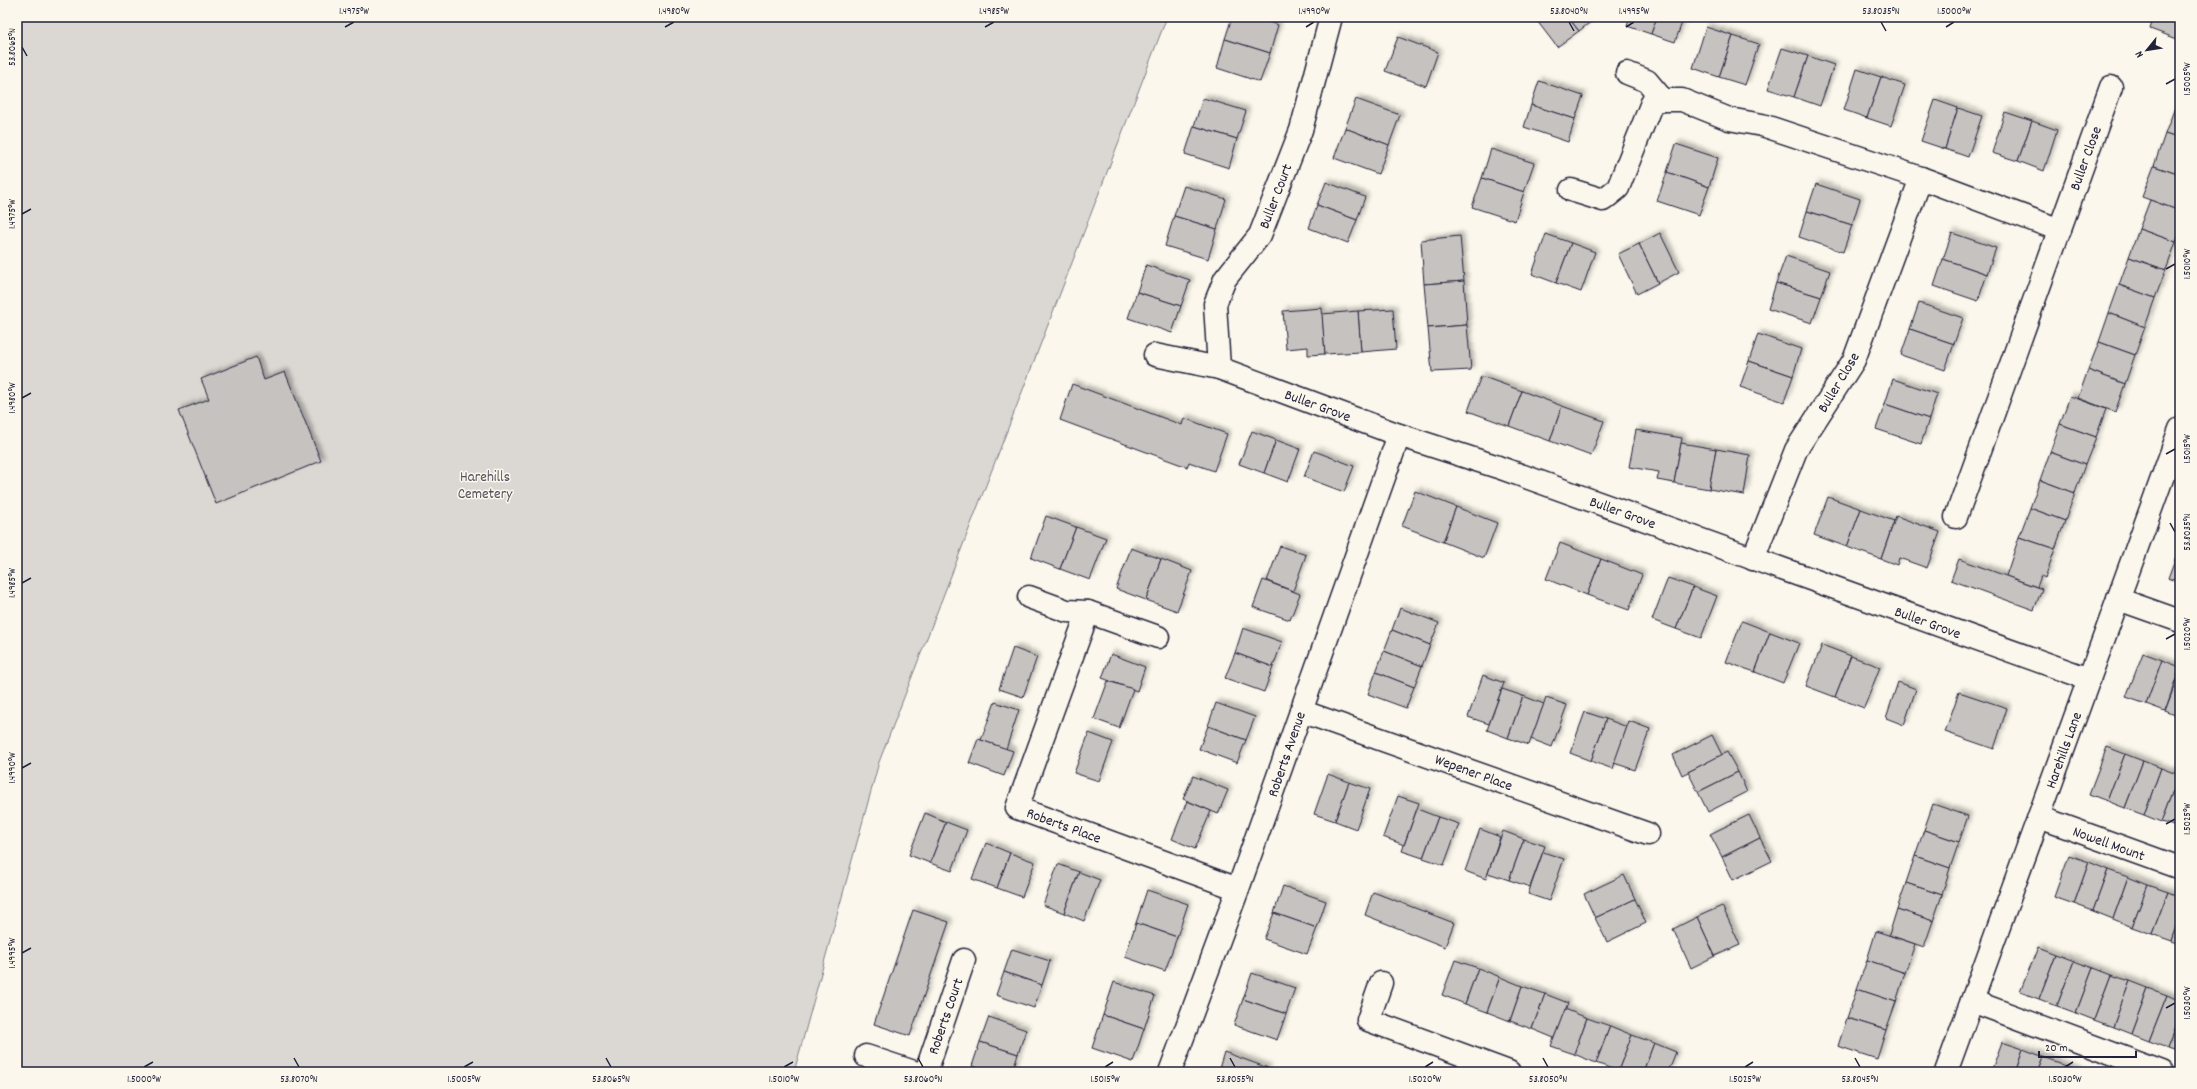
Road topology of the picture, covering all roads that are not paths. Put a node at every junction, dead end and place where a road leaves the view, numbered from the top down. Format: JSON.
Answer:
{"nodes":[{"id":1,"x":1332,"y":17,"type":"edge"},
{"id":2,"x":1627,"y":73,"type":"dead end"},
{"id":3,"x":2111,"y":87,"type":"dead end"},
{"id":4,"x":1663,"y":100,"type":"junction"},
{"id":5,"x":1921,"y":178,"type":"junction"},
{"id":6,"x":1571,"y":190,"type":"dead end"},
{"id":7,"x":2060,"y":230,"type":"junction"},
{"id":8,"x":1155,"y":355,"type":"dead end"},
{"id":9,"x":1219,"y":368,"type":"junction"},
{"id":10,"x":2180,"y":429,"type":"edge"},
{"id":11,"x":1399,"y":435,"type":"junction"},
{"id":12,"x":1956,"y":517,"type":"dead end"},
{"id":13,"x":1753,"y":559,"type":"junction"},
{"id":14,"x":1029,"y":598,"type":"dead end"},
{"id":15,"x":2118,"y":599,"type":"junction"},
{"id":16,"x":1088,"y":612,"type":"junction"},
{"id":17,"x":2180,"y":622,"type":"edge"},
{"id":18,"x":1158,"y":637,"type":"dead end"},
{"id":19,"x":2089,"y":679,"type":"junction"},
{"id":20,"x":1301,"y":711,"type":"junction"},
{"id":21,"x":2039,"y":817,"type":"junction"},
{"id":22,"x":1648,"y":834,"type":"dead end"},
{"id":23,"x":2180,"y":868,"type":"edge"},
{"id":24,"x":1238,"y":889,"type":"junction"},
{"id":25,"x":964,"y":960,"type":"dead end"},
{"id":26,"x":1381,"y":982,"type":"dead end"},
{"id":27,"x":1972,"y":1001,"type":"junction"},
{"id":28,"x":866,"y":1056,"type":"dead end"},
{"id":29,"x":914,"y":1072,"type":"edge"},
{"id":30,"x":926,"y":1072,"type":"edge"},
{"id":31,"x":1170,"y":1072,"type":"edge"},
{"id":32,"x":1509,"y":1072,"type":"edge"},
{"id":33,"x":1946,"y":1072,"type":"edge"},
{"id":34,"x":2162,"y":1072,"type":"edge"}],
"edges":[{"from":1,"to":9,"type":"street","name":"Buller Court"},
{"from":2,"to":4,"type":"street"},
{"from":3,"to":7,"type":"street","name":"Buller Close"},
{"from":4,"to":5,"type":"street"},
{"from":4,"to":6,"type":"street"},
{"from":5,"to":7,"type":"street"},
{"from":5,"to":13,"type":"street","name":"Buller Close"},
{"from":7,"to":12,"type":"street","name":"Buller Close"},
{"from":8,"to":9,"type":"street","name":"Buller Grove"},
{"from":9,"to":11,"type":"street","name":"Buller Grove"},
{"from":10,"to":15,"type":"street","name":"Harehills Lane"},
{"from":11,"to":13,"type":"street","name":"Buller Grove"},
{"from":11,"to":20,"type":"street","name":"Roberts Avenue"},
{"from":13,"to":19,"type":"street","name":"Buller Grove"},
{"from":14,"to":16,"type":"street"},
{"from":15,"to":17,"type":"street"},
{"from":15,"to":19,"type":"street","name":"Harehills Lane"},
{"from":16,"to":18,"type":"street"},
{"from":16,"to":24,"type":"street","name":"Roberts Place"},
{"from":19,"to":21,"type":"street","name":"Harehills Lane"},
{"from":20,"to":22,"type":"street","name":"Wepener Place"},
{"from":20,"to":24,"type":"street","name":"Roberts Avenue"},
{"from":21,"to":23,"type":"street","name":"Nowell Mount"},
{"from":21,"to":27,"type":"street","name":"Harehills Lane"},
{"from":24,"to":31,"type":"street","name":"Roberts Avenue"},
{"from":25,"to":30,"type":"street","name":"Roberts Court"},
{"from":26,"to":32,"type":"street"},
{"from":27,"to":33,"type":"street","name":"Harehills Lane"},
{"from":27,"to":34,"type":"street"},
{"from":28,"to":29,"type":"street"}]}
